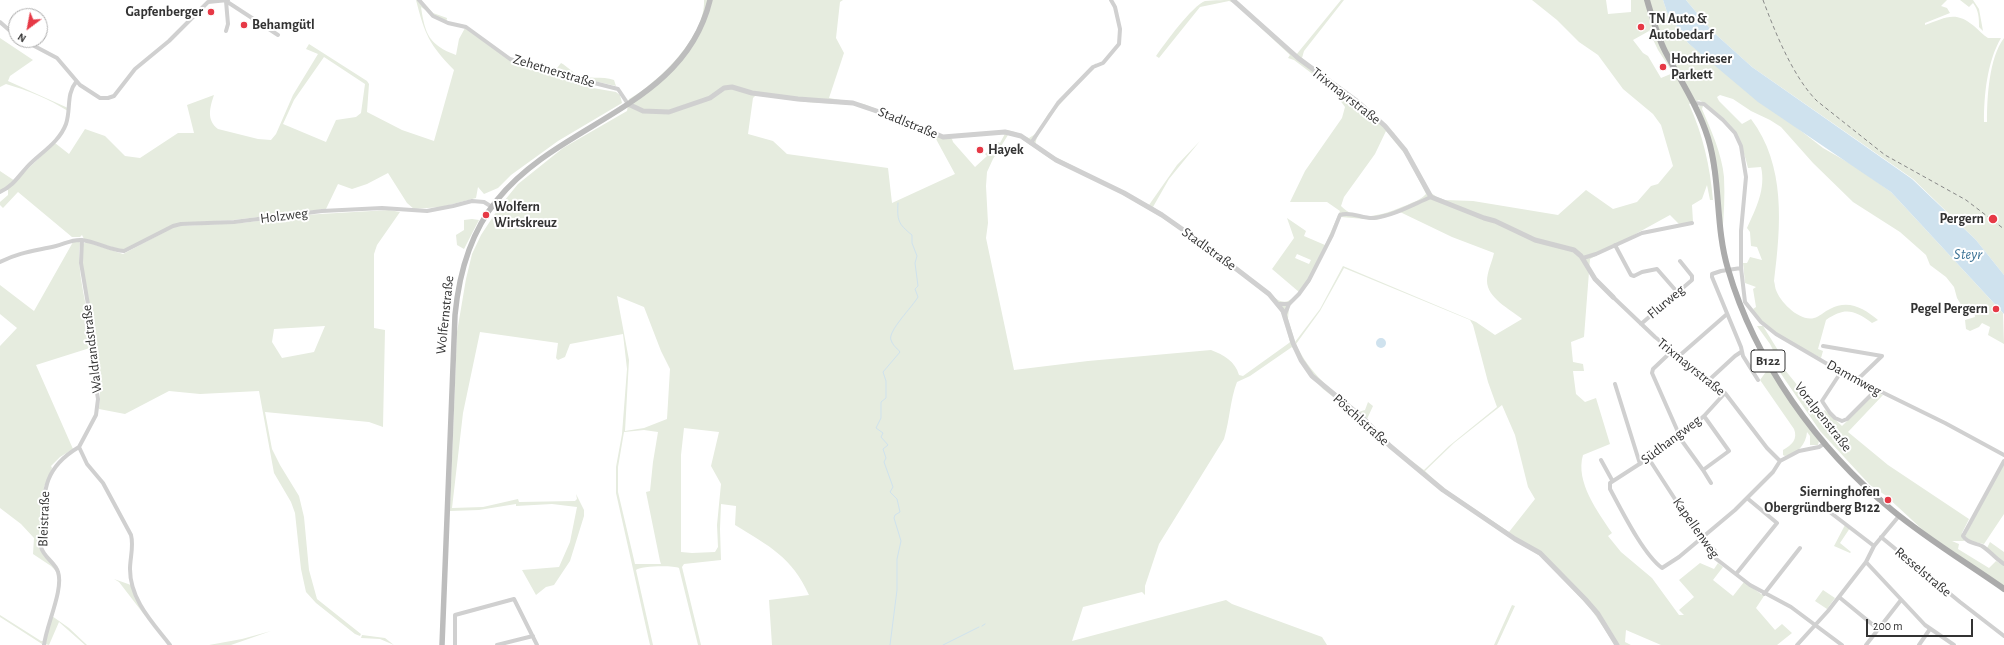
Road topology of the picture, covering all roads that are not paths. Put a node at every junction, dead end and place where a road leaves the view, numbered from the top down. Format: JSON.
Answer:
{"nodes":[{"id":1,"x":419,"y":0,"type":"edge"},
{"id":2,"x":710,"y":0,"type":"edge"},
{"id":3,"x":1111,"y":0,"type":"edge"},
{"id":4,"x":1233,"y":0,"type":"edge"},
{"id":5,"x":1647,"y":0,"type":"edge"},
{"id":6,"x":227,"y":1,"type":"edge"},
{"id":7,"x":0,"y":22,"type":"edge"},
{"id":8,"x":8,"y":29,"type":"edge"},
{"id":9,"x":226,"y":31,"type":"dead end"},
{"id":10,"x":278,"y":35,"type":"dead end"},
{"id":11,"x":38,"y":48,"type":"edge"},
{"id":12,"x":76,"y":82,"type":"junction"},
{"id":13,"x":1694,"y":103,"type":"junction"},
{"id":14,"x":628,"y":104,"type":"junction"},
{"id":15,"x":1031,"y":143,"type":"junction"},
{"id":16,"x":0,"y":192,"type":"edge"},
{"id":17,"x":1431,"y":196,"type":"junction"},
{"id":18,"x":492,"y":207,"type":"junction"},
{"id":19,"x":1692,"y":222,"type":"dead end"},
{"id":20,"x":82,"y":240,"type":"junction"},
{"id":21,"x":1615,"y":245,"type":"junction"},
{"id":22,"x":1583,"y":258,"type":"junction"},
{"id":23,"x":1680,"y":261,"type":"dead end"},
{"id":24,"x":0,"y":262,"type":"edge"},
{"id":25,"x":1741,"y":268,"type":"junction"},
{"id":26,"x":1728,"y":270,"type":"junction"},
{"id":27,"x":1678,"y":293,"type":"junction"},
{"id":28,"x":1613,"y":297,"type":"joint"},
{"id":29,"x":1279,"y":304,"type":"junction"},
{"id":30,"x":1289,"y":304,"type":"junction"},
{"id":31,"x":1285,"y":314,"type":"junction"},
{"id":32,"x":1726,"y":314,"type":"junction"},
{"id":33,"x":1641,"y":324,"type":"junction"},
{"id":34,"x":1822,"y":346,"type":"dead end"},
{"id":35,"x":1672,"y":351,"type":"junction"},
{"id":36,"x":1741,"y":352,"type":"junction"},
{"id":37,"x":1679,"y":356,"type":"junction"},
{"id":38,"x":1841,"y":372,"type":"junction"},
{"id":39,"x":1709,"y":380,"type":"junction"},
{"id":40,"x":1758,"y":380,"type":"dead end"},
{"id":41,"x":1857,"y":380,"type":"junction"},
{"id":42,"x":1615,"y":384,"type":"dead end"},
{"id":43,"x":1725,"y":393,"type":"junction"},
{"id":44,"x":1872,"y":394,"type":"dead end"},
{"id":45,"x":1704,"y":416,"type":"junction"},
{"id":46,"x":1680,"y":436,"type":"junction"},
{"id":47,"x":1825,"y":443,"type":"junction"},
{"id":48,"x":79,"y":447,"type":"junction"},
{"id":49,"x":2004,"y":455,"type":"edge"},
{"id":50,"x":1649,"y":459,"type":"junction"},
{"id":51,"x":1601,"y":460,"type":"dead end"},
{"id":52,"x":1780,"y":461,"type":"junction"},
{"id":53,"x":2004,"y":462,"type":"edge"},
{"id":54,"x":1640,"y":464,"type":"junction"},
{"id":55,"x":1704,"y":470,"type":"junction"},
{"id":56,"x":1612,"y":480,"type":"junction"},
{"id":57,"x":1711,"y":483,"type":"dead end"},
{"id":58,"x":1747,"y":498,"type":"junction"},
{"id":59,"x":1831,"y":513,"type":"dead end"},
{"id":60,"x":1899,"y":516,"type":"junction"},
{"id":61,"x":1881,"y":536,"type":"junction"},
{"id":62,"x":1702,"y":539,"type":"junction"},
{"id":63,"x":1874,"y":546,"type":"junction"},
{"id":64,"x":1800,"y":548,"type":"dead end"},
{"id":65,"x":1866,"y":562,"type":"junction"},
{"id":66,"x":2004,"y":564,"type":"edge"},
{"id":67,"x":1736,"y":574,"type":"junction"},
{"id":68,"x":2004,"y":589,"type":"edge"},
{"id":69,"x":1764,"y":594,"type":"junction"},
{"id":70,"x":1839,"y":597,"type":"junction"},
{"id":71,"x":1901,"y":600,"type":"junction"},
{"id":72,"x":1816,"y":624,"type":"junction"},
{"id":73,"x":1878,"y":629,"type":"junction"},
{"id":74,"x":1930,"y":629,"type":"junction"},
{"id":75,"x":533,"y":636,"type":"junction"},
{"id":76,"x":2004,"y":636,"type":"edge"},
{"id":77,"x":44,"y":645,"type":"edge"},
{"id":78,"x":170,"y":645,"type":"edge"},
{"id":79,"x":442,"y":645,"type":"edge"},
{"id":80,"x":455,"y":645,"type":"edge"},
{"id":81,"x":497,"y":645,"type":"edge"},
{"id":82,"x":537,"y":645,"type":"edge"},
{"id":83,"x":1617,"y":645,"type":"edge"},
{"id":84,"x":1797,"y":645,"type":"edge"},
{"id":85,"x":1842,"y":645,"type":"edge"},
{"id":86,"x":1866,"y":645,"type":"edge"},
{"id":87,"x":1919,"y":645,"type":"edge"},
{"id":88,"x":1954,"y":645,"type":"edge"}],
"edges":[{"from":1,"to":14,"type":"street","name":"Zehetnerstraße"},
{"from":2,"to":14,"type":"main road","name":"Wolfernstraße"},
{"from":3,"to":15,"type":"street"},
{"from":4,"to":17,"type":"street","name":"Trixmayrstraße"},
{"from":5,"to":13,"type":"main road","name":"Voralpenstraße","number":"B122"},
{"from":6,"to":9,"type":"street"},
{"from":6,"to":10,"type":"street"},
{"from":6,"to":12,"type":"street"},
{"from":7,"to":8,"type":"street"},
{"from":11,"to":12,"type":"street"},
{"from":12,"to":16,"type":"street"},
{"from":13,"to":25,"type":"street"},
{"from":13,"to":26,"type":"main road","name":"Voralpenstraße","number":"B122"},
{"from":14,"to":15,"type":"street","name":"Stadlstraße"},
{"from":14,"to":18,"type":"main road","name":"Wolfernstraße"},
{"from":15,"to":29,"type":"street","name":"Stadlstraße"},
{"from":17,"to":22,"type":"street"},
{"from":17,"to":30,"type":"street"},
{"from":18,"to":20,"type":"street","name":"Holzweg"},
{"from":18,"to":79,"type":"main road","name":"Wolfernstraße"},
{"from":19,"to":21,"type":"street"},
{"from":20,"to":24,"type":"street"},
{"from":20,"to":48,"type":"street","name":"Waldrandstraße"},
{"from":21,"to":22,"type":"street"},
{"from":21,"to":27,"type":"street"},
{"from":22,"to":28,"type":"street"},
{"from":23,"to":27,"type":"street","name":"Flurweg"},
{"from":25,"to":26,"type":"street"},
{"from":25,"to":38,"type":"street","name":"Dammweg"},
{"from":26,"to":32,"type":"street"},
{"from":26,"to":47,"type":"main road","name":"Voralpenstraße","number":"B122"},
{"from":27,"to":33,"type":"street","name":"Flurweg"},
{"from":28,"to":33,"type":"street","name":"Trixmayrstraße"},
{"from":29,"to":30,"type":"street"},
{"from":29,"to":31,"type":"street","name":"Stadlstraße"},
{"from":30,"to":31,"type":"street"},
{"from":31,"to":83,"type":"street","name":"Pöschlstraße"},
{"from":32,"to":36,"type":"street"},
{"from":32,"to":37,"type":"street"},
{"from":33,"to":35,"type":"street","name":"Trixmayrstraße"},
{"from":34,"to":41,"type":"street"},
{"from":35,"to":37,"type":"street","name":"Trixmayrstraße"},
{"from":35,"to":46,"type":"street"},
{"from":36,"to":39,"type":"street"},
{"from":36,"to":40,"type":"street"},
{"from":37,"to":39,"type":"street","name":"Trixmayrstraße"},
{"from":38,"to":41,"type":"street","name":"Dammweg"},
{"from":38,"to":44,"type":"street"},
{"from":39,"to":43,"type":"street","name":"Trixmayrstraße"},
{"from":41,"to":49,"type":"street","name":"Dammweg"},
{"from":42,"to":54,"type":"street"},
{"from":43,"to":45,"type":"street","name":"Südhangweg"},
{"from":43,"to":52,"type":"street","name":"Trixmayrstraße"},
{"from":45,"to":46,"type":"street","name":"Südhangweg"},
{"from":45,"to":55,"type":"street"},
{"from":46,"to":50,"type":"street","name":"Südhangweg"},
{"from":46,"to":55,"type":"street"},
{"from":47,"to":52,"type":"street"},
{"from":47,"to":60,"type":"main road","name":"Voralpenstraße","number":"B122"},
{"from":48,"to":77,"type":"street","name":"Bleistraße"},
{"from":48,"to":78,"type":"street"},
{"from":50,"to":54,"type":"street","name":"Südhangweg"},
{"from":50,"to":62,"type":"street","name":"Kapellenweg"},
{"from":51,"to":56,"type":"street"},
{"from":52,"to":58,"type":"street"},
{"from":53,"to":66,"type":"street"},
{"from":54,"to":56,"type":"street","name":"Südhangweg"},
{"from":55,"to":57,"type":"street"},
{"from":56,"to":62,"type":"street"},
{"from":58,"to":62,"type":"street"},
{"from":58,"to":67,"type":"street"},
{"from":59,"to":63,"type":"street","name":"Resselstraße"},
{"from":60,"to":61,"type":"street"},
{"from":60,"to":68,"type":"main road","name":"Voralpenstraße","number":"B122"},
{"from":61,"to":63,"type":"street"},
{"from":61,"to":76,"type":"street","name":"Resselstraße"},
{"from":62,"to":67,"type":"street","name":"Kapellenweg"},
{"from":63,"to":65,"type":"street"},
{"from":64,"to":69,"type":"street"},
{"from":65,"to":70,"type":"street"},
{"from":65,"to":71,"type":"street"},
{"from":67,"to":69,"type":"street","name":"Kapellenweg"},
{"from":69,"to":72,"type":"street","name":"Kapellenweg"},
{"from":70,"to":72,"type":"street"},
{"from":70,"to":73,"type":"street"},
{"from":71,"to":73,"type":"street"},
{"from":71,"to":74,"type":"street"},
{"from":72,"to":84,"type":"street"},
{"from":72,"to":85,"type":"street","name":"Kapellenweg"},
{"from":73,"to":86,"type":"street"},
{"from":74,"to":87,"type":"street"},
{"from":74,"to":88,"type":"street"},
{"from":75,"to":80,"type":"street"},
{"from":75,"to":81,"type":"street"},
{"from":75,"to":82,"type":"street"}]}
